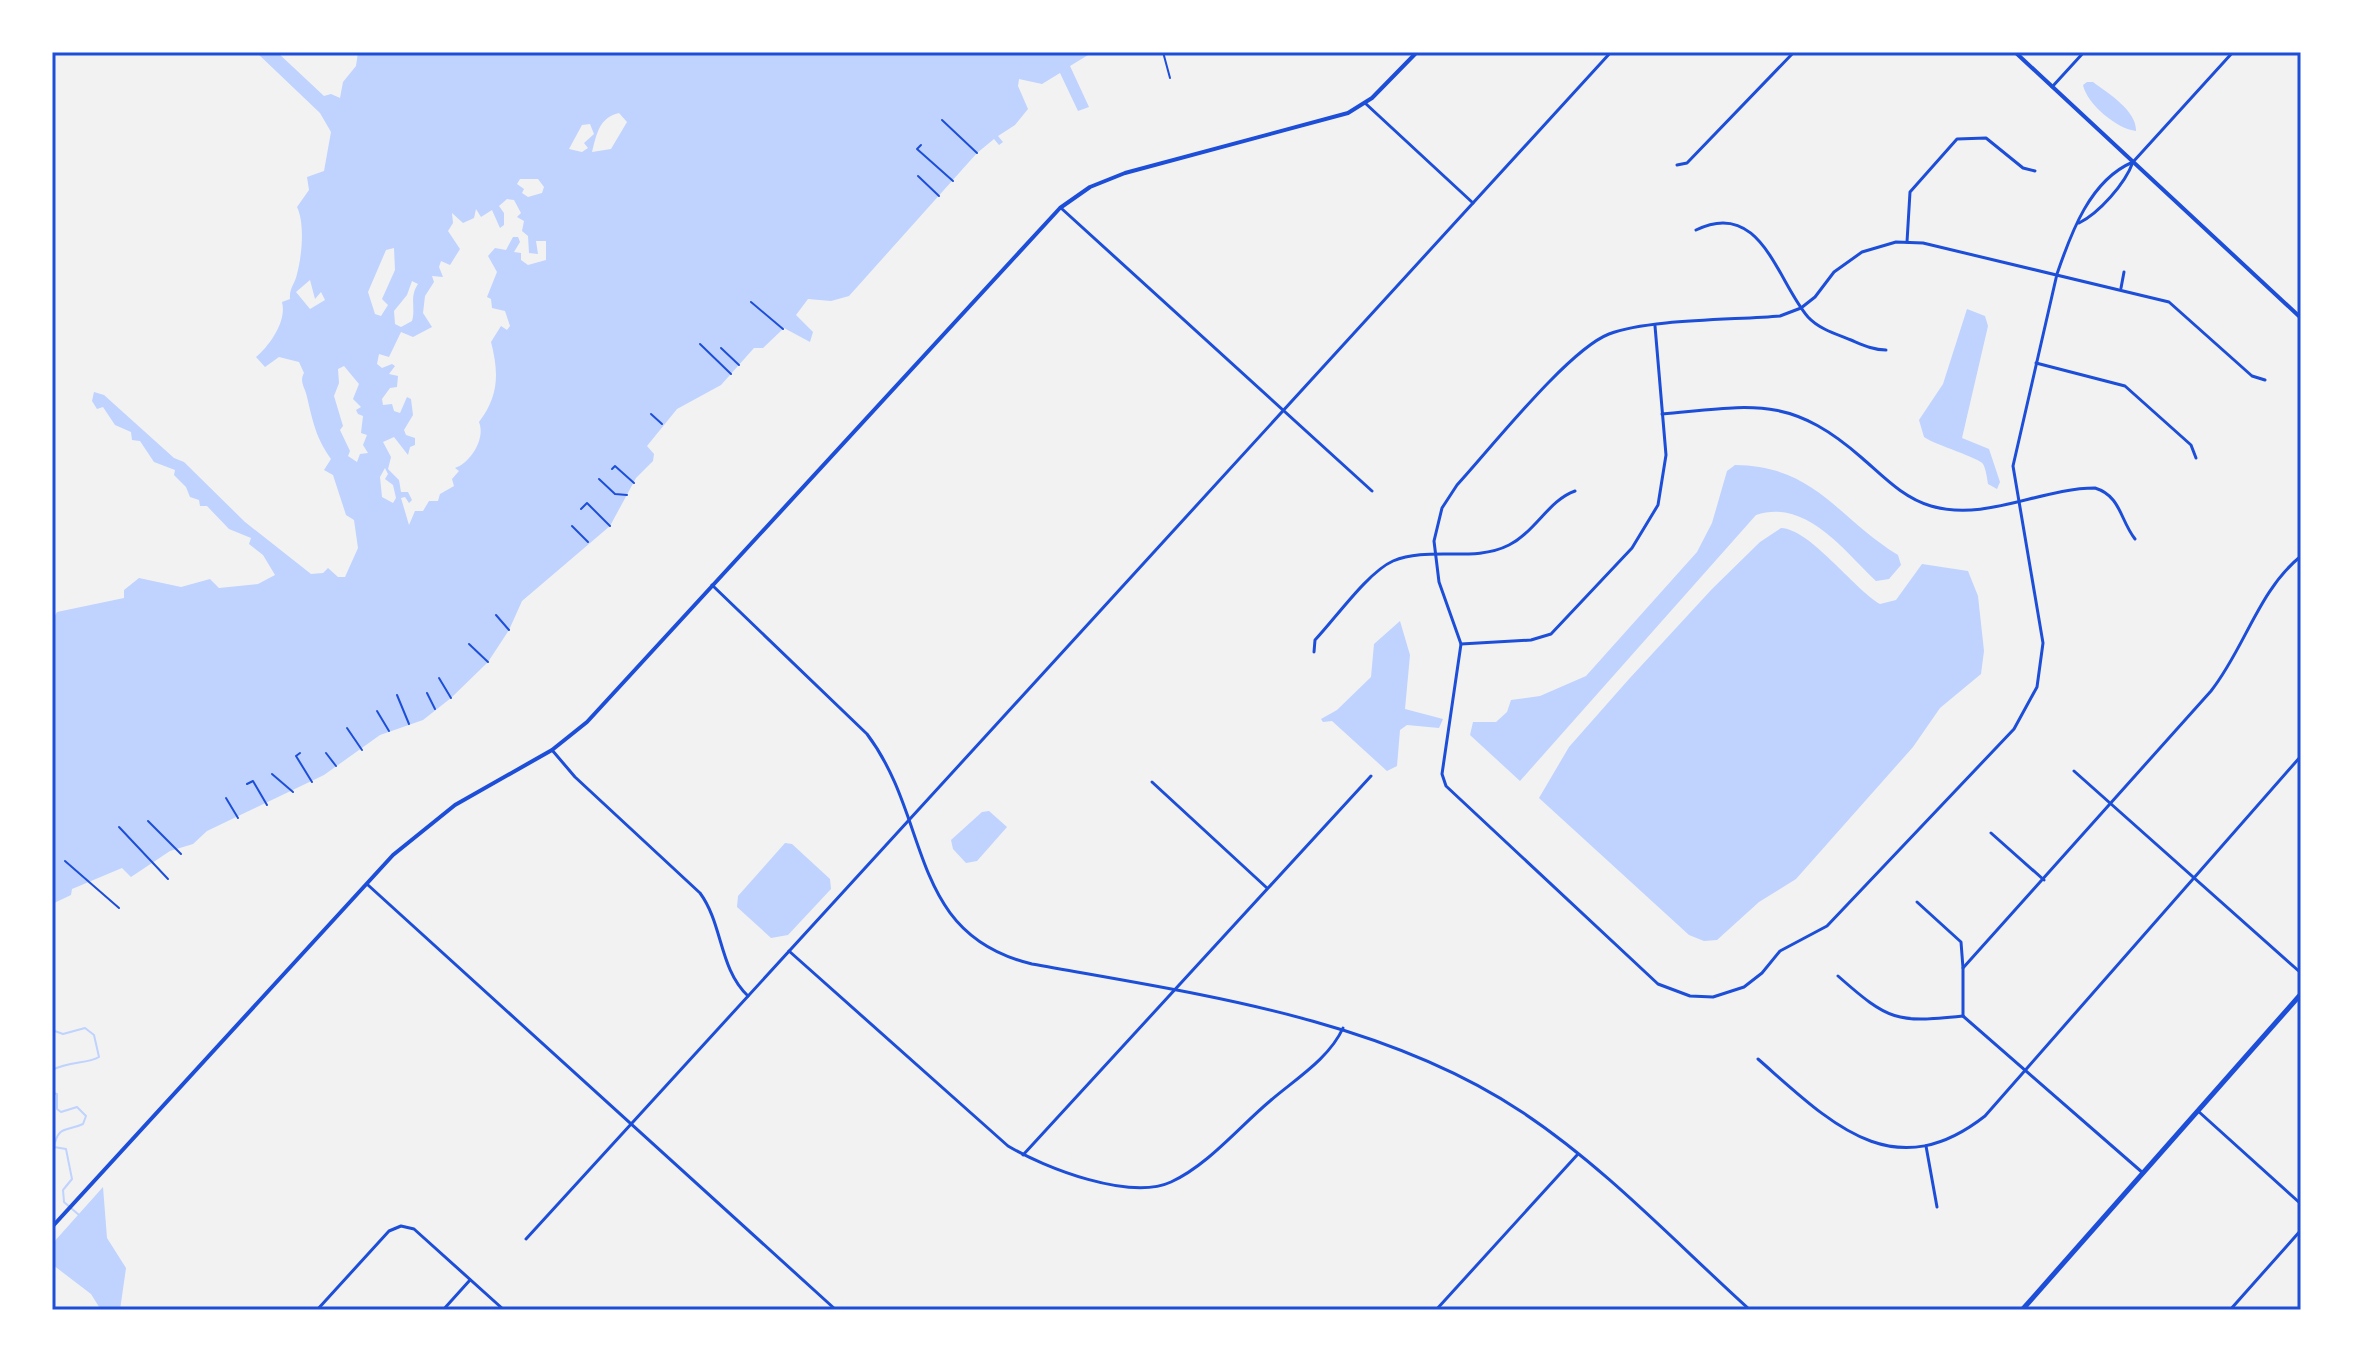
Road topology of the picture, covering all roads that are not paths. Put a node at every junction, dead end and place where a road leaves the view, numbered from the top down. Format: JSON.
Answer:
{"nodes":[{"id":1,"x":1417,"y":52,"type":"edge"},
{"id":2,"x":1611,"y":52,"type":"edge"},
{"id":3,"x":1794,"y":52,"type":"edge"},
{"id":4,"x":2015,"y":52,"type":"edge"},
{"id":5,"x":2084,"y":52,"type":"edge"},
{"id":6,"x":2233,"y":52,"type":"edge"},
{"id":7,"x":2052,"y":87,"type":"junction"},
{"id":8,"x":1365,"y":103,"type":"junction"},
{"id":9,"x":2133,"y":162,"type":"junction"},
{"id":10,"x":1677,"y":165,"type":"dead end"},
{"id":11,"x":2035,"y":171,"type":"dead end"},
{"id":12,"x":1473,"y":203,"type":"junction"},
{"id":13,"x":1060,"y":208,"type":"junction"},
{"id":14,"x":2078,"y":223,"type":"junction"},
{"id":15,"x":1696,"y":230,"type":"dead end"},
{"id":16,"x":1907,"y":242,"type":"junction"},
{"id":17,"x":2124,"y":272,"type":"dead end"},
{"id":18,"x":2057,"y":274,"type":"junction"},
{"id":19,"x":2120,"y":289,"type":"junction"},
{"id":20,"x":1801,"y":308,"type":"junction"},
{"id":21,"x":2301,"y":318,"type":"edge"},
{"id":22,"x":1655,"y":326,"type":"junction"},
{"id":23,"x":1886,"y":350,"type":"dead end"},
{"id":24,"x":2036,"y":363,"type":"junction"},
{"id":25,"x":2265,"y":380,"type":"dead end"},
{"id":26,"x":1282,"y":411,"type":"junction"},
{"id":27,"x":1662,"y":414,"type":"junction"},
{"id":28,"x":2196,"y":458,"type":"dead end"},
{"id":29,"x":1372,"y":491,"type":"dead end"},
{"id":30,"x":1575,"y":491,"type":"dead end"},
{"id":31,"x":2018,"y":502,"type":"junction"},
{"id":32,"x":2135,"y":539,"type":"dead end"},
{"id":33,"x":1435,"y":556,"type":"junction"},
{"id":34,"x":2301,"y":556,"type":"edge"},
{"id":35,"x":712,"y":585,"type":"junction"},
{"id":36,"x":1461,"y":644,"type":"junction"},
{"id":37,"x":1314,"y":652,"type":"dead end"},
{"id":38,"x":552,"y":750,"type":"junction"},
{"id":39,"x":2301,"y":756,"type":"edge"},
{"id":40,"x":2074,"y":771,"type":"dead end"},
{"id":41,"x":1371,"y":776,"type":"dead end"},
{"id":42,"x":1152,"y":782,"type":"dead end"},
{"id":43,"x":2111,"y":804,"type":"junction"},
{"id":44,"x":910,"y":819,"type":"junction"},
{"id":45,"x":1991,"y":833,"type":"dead end"},
{"id":46,"x":2195,"y":878,"type":"junction"},
{"id":47,"x":2044,"y":880,"type":"junction"},
{"id":48,"x":367,"y":883,"type":"junction"},
{"id":49,"x":1267,"y":888,"type":"junction"},
{"id":50,"x":1917,"y":902,"type":"dead end"},
{"id":51,"x":789,"y":951,"type":"junction"},
{"id":52,"x":1963,"y":968,"type":"junction"},
{"id":53,"x":2301,"y":973,"type":"edge"},
{"id":54,"x":1838,"y":976,"type":"dead end"},
{"id":55,"x":1172,"y":992,"type":"junction"},
{"id":56,"x":2301,"y":994,"type":"edge"},
{"id":57,"x":748,"y":996,"type":"junction"},
{"id":58,"x":1963,"y":1016,"type":"junction"},
{"id":59,"x":1343,"y":1028,"type":"junction"},
{"id":60,"x":1758,"y":1059,"type":"dead end"},
{"id":61,"x":2026,"y":1070,"type":"junction"},
{"id":62,"x":2198,"y":1111,"type":"junction"},
{"id":63,"x":631,"y":1123,"type":"junction"},
{"id":64,"x":1926,"y":1146,"type":"junction"},
{"id":65,"x":1578,"y":1154,"type":"junction"},
{"id":66,"x":1023,"y":1155,"type":"junction"},
{"id":67,"x":2143,"y":1173,"type":"junction"},
{"id":68,"x":2301,"y":1204,"type":"edge"},
{"id":69,"x":1937,"y":1207,"type":"dead end"},
{"id":70,"x":52,"y":1227,"type":"edge"},
{"id":71,"x":2301,"y":1230,"type":"edge"},
{"id":72,"x":526,"y":1239,"type":"dead end"},
{"id":73,"x":470,"y":1280,"type":"junction"},
{"id":74,"x":317,"y":1310,"type":"edge"},
{"id":75,"x":443,"y":1310,"type":"edge"},
{"id":76,"x":504,"y":1310,"type":"edge"},
{"id":77,"x":836,"y":1310,"type":"edge"},
{"id":78,"x":1436,"y":1310,"type":"edge"},
{"id":79,"x":1750,"y":1310,"type":"edge"},
{"id":80,"x":2022,"y":1310,"type":"edge"},
{"id":81,"x":2230,"y":1310,"type":"edge"}],
"edges":[{"from":1,"to":8,"type":"street"},
{"from":2,"to":12,"type":"street"},
{"from":3,"to":10,"type":"street"},
{"from":4,"to":7,"type":"street"},
{"from":5,"to":7,"type":"street"},
{"from":6,"to":9,"type":"street"},
{"from":7,"to":9,"type":"street"},
{"from":8,"to":12,"type":"street"},
{"from":8,"to":13,"type":"street"},
{"from":9,"to":14,"type":"street"},
{"from":9,"to":14,"type":"street"},
{"from":9,"to":21,"type":"street"},
{"from":11,"to":16,"type":"street"},
{"from":12,"to":26,"type":"street"},
{"from":13,"to":26,"type":"street"},
{"from":13,"to":35,"type":"street"},
{"from":14,"to":18,"type":"street"},
{"from":15,"to":20,"type":"street"},
{"from":16,"to":18,"type":"street"},
{"from":16,"to":20,"type":"street"},
{"from":17,"to":19,"type":"street"},
{"from":18,"to":19,"type":"street"},
{"from":18,"to":24,"type":"street"},
{"from":19,"to":25,"type":"street"},
{"from":20,"to":22,"type":"street"},
{"from":20,"to":23,"type":"street"},
{"from":22,"to":27,"type":"street"},
{"from":22,"to":33,"type":"street"},
{"from":24,"to":28,"type":"street"},
{"from":24,"to":31,"type":"street"},
{"from":26,"to":29,"type":"street"},
{"from":26,"to":44,"type":"street"},
{"from":27,"to":31,"type":"street"},
{"from":27,"to":36,"type":"street"},
{"from":30,"to":33,"type":"street"},
{"from":31,"to":32,"type":"street"},
{"from":31,"to":36,"type":"street"},
{"from":33,"to":36,"type":"street"},
{"from":33,"to":37,"type":"street"},
{"from":34,"to":43,"type":"street"},
{"from":35,"to":38,"type":"street"},
{"from":35,"to":44,"type":"street"},
{"from":38,"to":48,"type":"street"},
{"from":38,"to":57,"type":"street"},
{"from":39,"to":46,"type":"street"},
{"from":40,"to":43,"type":"street"},
{"from":41,"to":49,"type":"street"},
{"from":42,"to":49,"type":"street"},
{"from":43,"to":46,"type":"street"},
{"from":43,"to":47,"type":"street"},
{"from":44,"to":51,"type":"street"},
{"from":44,"to":55,"type":"street"},
{"from":45,"to":47,"type":"street"},
{"from":46,"to":53,"type":"street"},
{"from":46,"to":61,"type":"street"},
{"from":47,"to":52,"type":"street"},
{"from":48,"to":63,"type":"street"},
{"from":48,"to":70,"type":"street"},
{"from":49,"to":55,"type":"street"},
{"from":50,"to":52,"type":"street"},
{"from":51,"to":57,"type":"street"},
{"from":51,"to":66,"type":"street"},
{"from":52,"to":58,"type":"street"},
{"from":54,"to":58,"type":"street"},
{"from":55,"to":59,"type":"street"},
{"from":55,"to":66,"type":"street"},
{"from":56,"to":62,"type":"main road"},
{"from":57,"to":63,"type":"street"},
{"from":58,"to":61,"type":"street"},
{"from":59,"to":65,"type":"street"},
{"from":59,"to":66,"type":"street"},
{"from":60,"to":64,"type":"street"},
{"from":61,"to":64,"type":"street"},
{"from":61,"to":67,"type":"street"},
{"from":62,"to":67,"type":"main road"},
{"from":62,"to":68,"type":"street"},
{"from":63,"to":72,"type":"street"},
{"from":63,"to":77,"type":"street"},
{"from":64,"to":69,"type":"street"},
{"from":65,"to":78,"type":"street"},
{"from":65,"to":79,"type":"street"},
{"from":67,"to":80,"type":"main road"},
{"from":71,"to":81,"type":"street"},
{"from":73,"to":74,"type":"street"},
{"from":73,"to":75,"type":"street"},
{"from":73,"to":76,"type":"street"}]}
